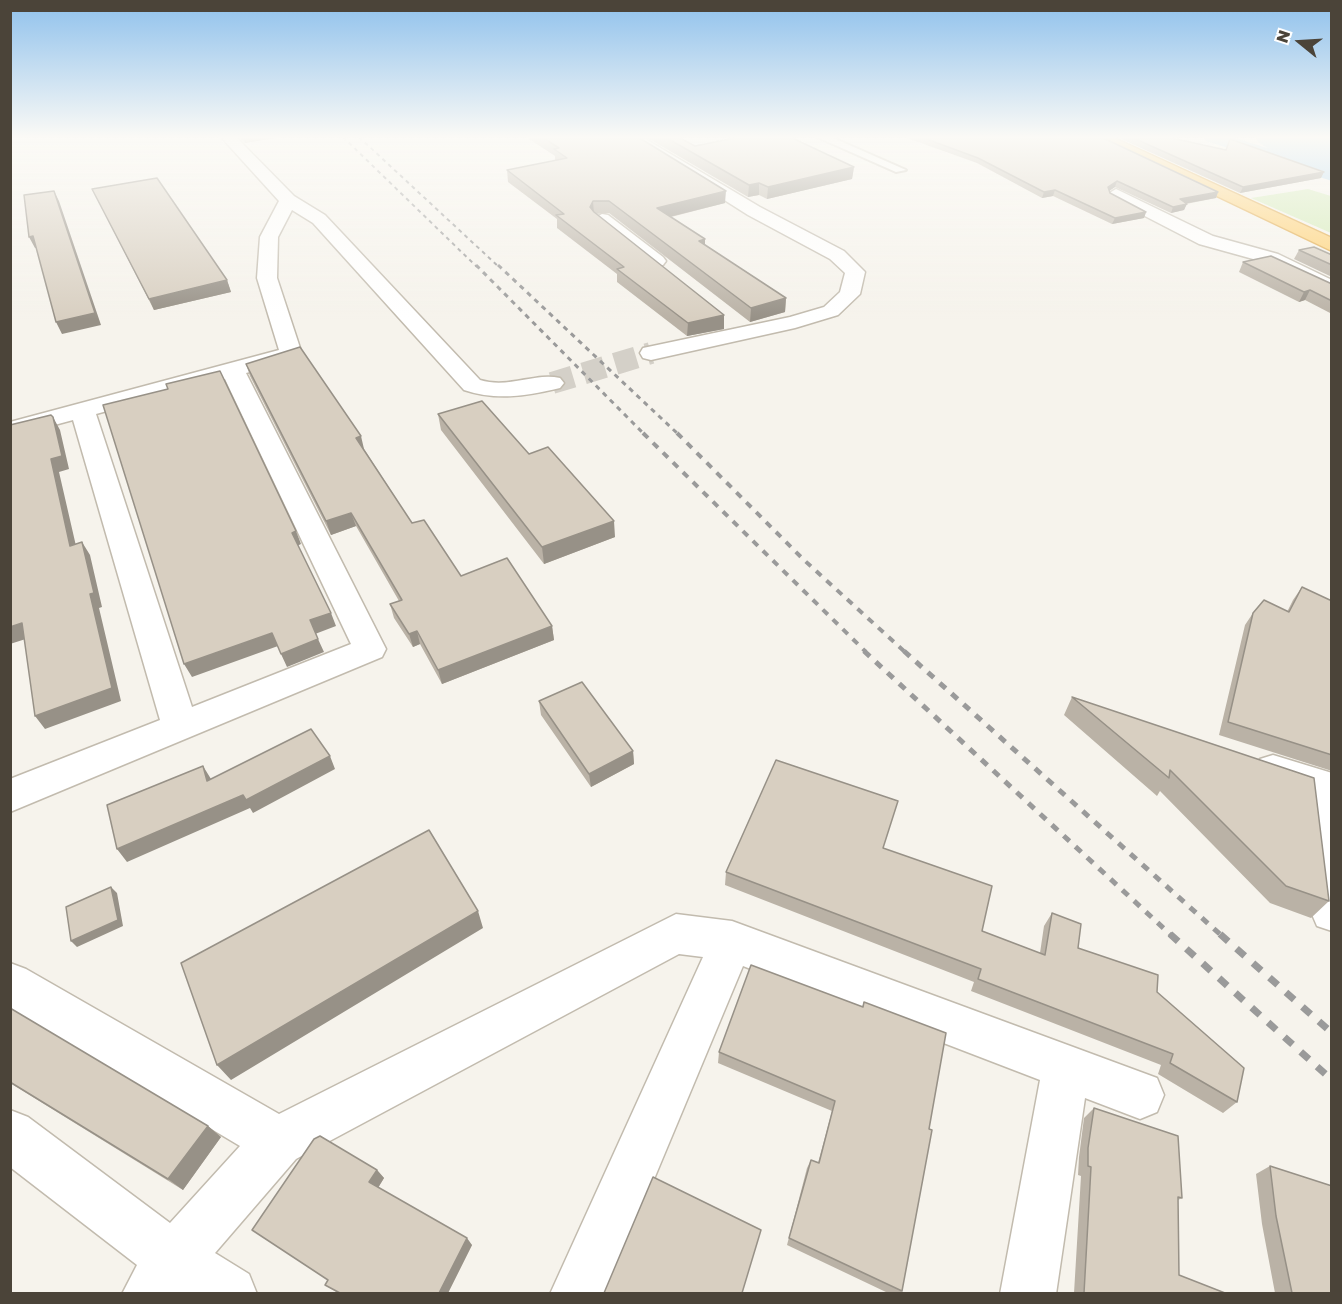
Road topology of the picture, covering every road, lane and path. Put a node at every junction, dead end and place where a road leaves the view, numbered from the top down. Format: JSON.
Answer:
{"nodes":[{"id":1,"x":732,"y":198,"type":"edge"},
{"id":2,"x":1124,"y":198,"type":"edge"},
{"id":3,"x":1231,"y":198,"type":"edge"},
{"id":4,"x":288,"y":200,"type":"joint"},
{"id":5,"x":602,"y":219,"type":"edge"},
{"id":6,"x":1227,"y":227,"type":"dead end"},
{"id":7,"x":1332,"y":245,"type":"edge"},
{"id":8,"x":1271,"y":258,"type":"junction"},
{"id":9,"x":675,"y":276,"type":"edge"},
{"id":10,"x":1327,"y":283,"type":"edge"},
{"id":11,"x":729,"y":319,"type":"dead end"},
{"id":12,"x":747,"y":333,"type":"junction"},
{"id":13,"x":651,"y":353,"type":"tunnel mouth"},
{"id":14,"x":233,"y":371,"type":"junction"},
{"id":15,"x":552,"y":383,"type":"tunnel mouth"},
{"id":16,"x":83,"y":411,"type":"junction"},
{"id":17,"x":10,"y":430,"type":"edge"},
{"id":18,"x":180,"y":726,"type":"junction"},
{"id":19,"x":1243,"y":759,"type":"edge"},
{"id":20,"x":1325,"y":787,"type":"edge"},
{"id":21,"x":10,"y":796,"type":"edge"},
{"id":22,"x":1332,"y":912,"type":"edge"},
{"id":23,"x":732,"y":941,"type":"junction"},
{"id":24,"x":10,"y":984,"type":"edge"},
{"id":25,"x":1066,"y":1067,"type":"junction"},
{"id":26,"x":1140,"y":1095,"type":"dead end"},
{"id":27,"x":10,"y":1136,"type":"edge"},
{"id":28,"x":278,"y":1141,"type":"junction"},
{"id":29,"x":162,"y":1276,"type":"edge"},
{"id":30,"x":229,"y":1293,"type":"edge"},
{"id":31,"x":578,"y":1293,"type":"edge"},
{"id":32,"x":1028,"y":1293,"type":"edge"}],
"edges":[{"from":1,"to":12,"type":"street"},
{"from":2,"to":8,"type":"street"},
{"from":3,"to":7,"type":"highway"},
{"from":4,"to":14,"type":"street"},
{"from":4,"to":15,"type":"street"},
{"from":5,"to":9,"type":"street"},
{"from":6,"to":8,"type":"street"},
{"from":8,"to":10,"type":"street"},
{"from":11,"to":12,"type":"street"},
{"from":12,"to":13,"type":"street"},
{"from":14,"to":16,"type":"street"},
{"from":14,"to":18,"type":"street"},
{"from":16,"to":17,"type":"street"},
{"from":16,"to":18,"type":"street"},
{"from":18,"to":21,"type":"street"},
{"from":19,"to":20,"type":"street"},
{"from":20,"to":22,"type":"street"},
{"from":23,"to":25,"type":"street"},
{"from":23,"to":28,"type":"street"},
{"from":23,"to":31,"type":"street"},
{"from":24,"to":28,"type":"street"},
{"from":25,"to":26,"type":"street"},
{"from":25,"to":32,"type":"street"},
{"from":27,"to":29,"type":"street"},
{"from":28,"to":29,"type":"street"},
{"from":29,"to":30,"type":"street"}]}
